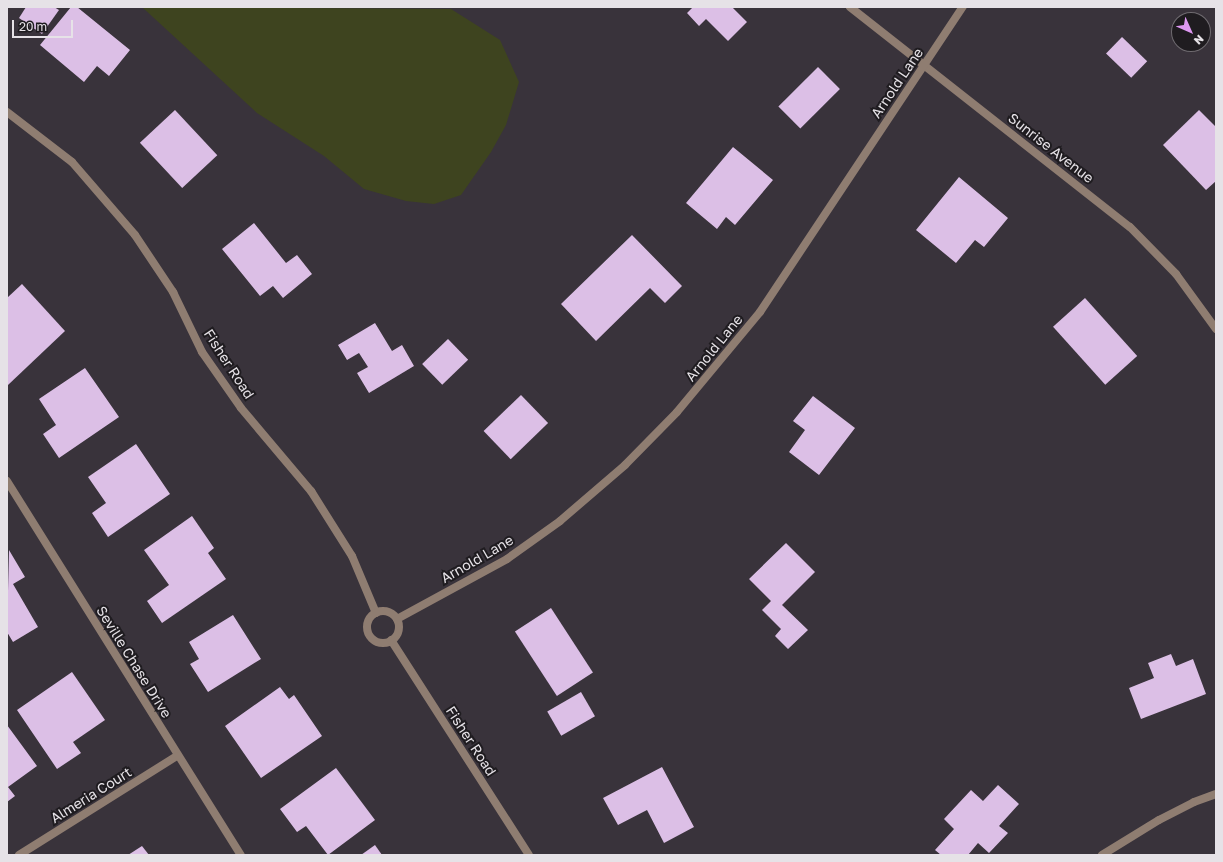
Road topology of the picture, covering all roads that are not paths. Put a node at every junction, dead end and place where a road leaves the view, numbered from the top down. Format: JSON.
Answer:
{"nodes":[{"id":1,"x":850,"y":7,"type":"edge"},
{"id":2,"x":963,"y":7,"type":"edge"},
{"id":3,"x":925,"y":65,"type":"junction"},
{"id":4,"x":7,"y":112,"type":"edge"},
{"id":5,"x":1216,"y":329,"type":"edge"},
{"id":6,"x":7,"y":481,"type":"edge"},
{"id":7,"x":376,"y":613,"type":"junction"},
{"id":8,"x":397,"y":619,"type":"junction"},
{"id":9,"x":391,"y":640,"type":"junction"},
{"id":10,"x":177,"y":756,"type":"junction"},
{"id":11,"x":1216,"y":794,"type":"edge"},
{"id":12,"x":19,"y":855,"type":"edge"},
{"id":13,"x":241,"y":855,"type":"edge"},
{"id":14,"x":529,"y":855,"type":"edge"},
{"id":15,"x":1102,"y":855,"type":"edge"}],
"edges":[{"from":1,"to":3,"type":"street","name":"Sunrise Avenue"},
{"from":2,"to":3,"type":"street","name":"Arnold Lane"},
{"from":3,"to":5,"type":"street","name":"Sunrise Avenue"},
{"from":3,"to":8,"type":"street","name":"Arnold Lane"},
{"from":4,"to":7,"type":"street","name":"Fisher Road"},
{"from":6,"to":10,"type":"street","name":"Seville Chase Drive"},
{"from":7,"to":8,"type":"street"},
{"from":7,"to":9,"type":"street"},
{"from":8,"to":9,"type":"street"},
{"from":9,"to":14,"type":"street","name":"Fisher Road"},
{"from":10,"to":12,"type":"street","name":"Almeria Court"},
{"from":10,"to":13,"type":"street","name":"Seville Chase Drive"},
{"from":11,"to":15,"type":"street"}]}
